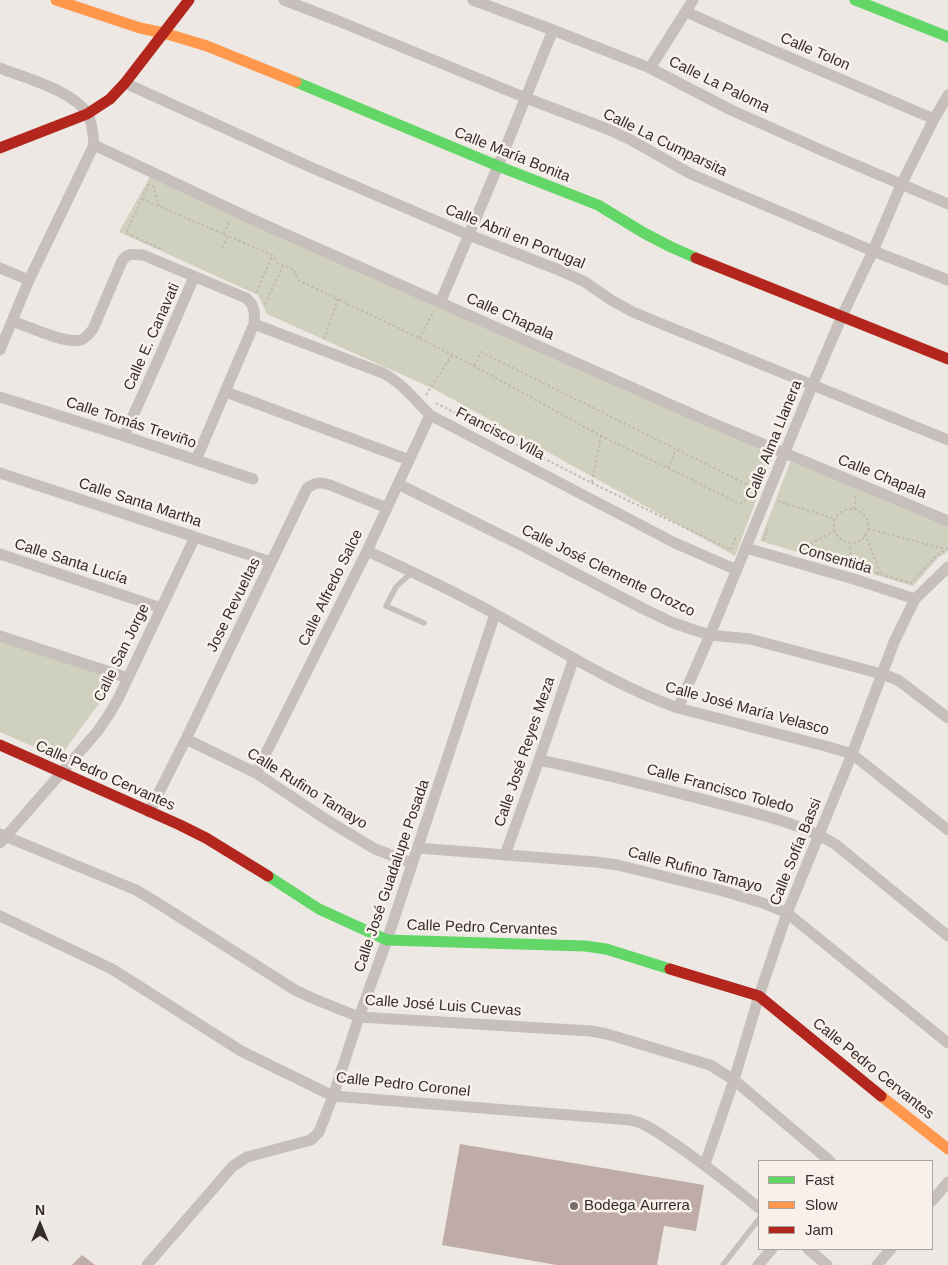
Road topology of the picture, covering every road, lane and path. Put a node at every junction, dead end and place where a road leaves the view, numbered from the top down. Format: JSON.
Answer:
{"nodes":[{"id":1,"x":56,"y":0,"type":"edge"},
{"id":2,"x":189,"y":0,"type":"edge"},
{"id":3,"x":284,"y":0,"type":"edge"},
{"id":4,"x":473,"y":0,"type":"edge"},
{"id":5,"x":693,"y":0,"type":"edge"},
{"id":6,"x":855,"y":0,"type":"edge"},
{"id":7,"x":686,"y":12,"type":"junction"},
{"id":8,"x":554,"y":30,"type":"junction"},
{"id":9,"x":164,"y":33,"type":"junction"},
{"id":10,"x":948,"y":37,"type":"edge"},
{"id":11,"x":0,"y":68,"type":"edge"},
{"id":12,"x":650,"y":68,"type":"junction"},
{"id":13,"x":125,"y":83,"type":"junction"},
{"id":14,"x":948,"y":95,"type":"edge"},
{"id":15,"x":526,"y":98,"type":"junction"},
{"id":16,"x":88,"y":114,"type":"junction"},
{"id":17,"x":934,"y":118,"type":"junction"},
{"id":18,"x":94,"y":145,"type":"junction"},
{"id":19,"x":0,"y":148,"type":"edge"},
{"id":20,"x":498,"y":166,"type":"junction"},
{"id":21,"x":151,"y":179,"type":"dead end"},
{"id":22,"x":901,"y":185,"type":"junction"},
{"id":23,"x":948,"y":204,"type":"edge"},
{"id":24,"x":159,"y":206,"type":"junction"},
{"id":25,"x":233,"y":215,"type":"dead end"},
{"id":26,"x":224,"y":234,"type":"junction"},
{"id":27,"x":469,"y":235,"type":"junction"},
{"id":28,"x":228,"y":236,"type":"junction"},
{"id":29,"x":222,"y":248,"type":"dead end"},
{"id":30,"x":160,"y":249,"type":"dead end"},
{"id":31,"x":874,"y":251,"type":"junction"},
{"id":32,"x":272,"y":255,"type":"junction"},
{"id":33,"x":284,"y":265,"type":"junction"},
{"id":34,"x":0,"y":268,"type":"edge"},
{"id":35,"x":194,"y":277,"type":"junction"},
{"id":36,"x":29,"y":280,"type":"junction"},
{"id":37,"x":948,"y":280,"type":"edge"},
{"id":38,"x":257,"y":292,"type":"dead end"},
{"id":39,"x":338,"y":299,"type":"junction"},
{"id":40,"x":265,"y":304,"type":"dead end"},
{"id":41,"x":438,"y":304,"type":"junction"},
{"id":42,"x":842,"y":316,"type":"junction"},
{"id":43,"x":12,"y":321,"type":"junction"},
{"id":44,"x":254,"y":324,"type":"junction"},
{"id":45,"x":419,"y":338,"type":"junction"},
{"id":46,"x":324,"y":339,"type":"dead end"},
{"id":47,"x":0,"y":347,"type":"edge"},
{"id":48,"x":452,"y":355,"type":"junction"},
{"id":49,"x":948,"y":359,"type":"edge"},
{"id":50,"x":474,"y":366,"type":"junction"},
{"id":51,"x":812,"y":386,"type":"junction"},
{"id":52,"x":226,"y":392,"type":"junction"},
{"id":53,"x":0,"y":397,"type":"edge"},
{"id":54,"x":424,"y":398,"type":"dead end"},
{"id":55,"x":433,"y":402,"type":"dead end"},
{"id":56,"x":430,"y":415,"type":"junction"},
{"id":57,"x":124,"y":436,"type":"junction"},
{"id":58,"x":602,"y":436,"type":"junction"},
{"id":59,"x":948,"y":440,"type":"edge"},
{"id":60,"x":676,"y":450,"type":"junction"},
{"id":61,"x":785,"y":454,"type":"junction"},
{"id":62,"x":196,"y":460,"type":"junction"},
{"id":63,"x":409,"y":460,"type":"junction"},
{"id":64,"x":668,"y":468,"type":"junction"},
{"id":65,"x":0,"y":473,"type":"edge"},
{"id":66,"x":253,"y":479,"type":"dead end"},
{"id":67,"x":592,"y":483,"type":"junction"},
{"id":68,"x":398,"y":484,"type":"junction"},
{"id":69,"x":759,"y":490,"type":"junction"},
{"id":70,"x":857,"y":491,"type":"dead end"},
{"id":71,"x":755,"y":498,"type":"dead end"},
{"id":72,"x":778,"y":501,"type":"dead end"},
{"id":73,"x":387,"y":508,"type":"junction"},
{"id":74,"x":854,"y":509,"type":"junction"},
{"id":75,"x":835,"y":519,"type":"junction"},
{"id":76,"x":948,"y":521,"type":"edge"},
{"id":77,"x":769,"y":524,"type":"dead end"},
{"id":78,"x":868,"y":529,"type":"junction"},
{"id":79,"x":835,"y":530,"type":"junction"},
{"id":80,"x":739,"y":532,"type":"dead end"},
{"id":81,"x":865,"y":534,"type":"junction"},
{"id":82,"x":195,"y":537,"type":"junction"},
{"id":83,"x":771,"y":542,"type":"dead end"},
{"id":84,"x":850,"y":542,"type":"junction"},
{"id":85,"x":746,"y":548,"type":"junction"},
{"id":86,"x":947,"y":549,"type":"edge"},
{"id":87,"x":367,"y":551,"type":"junction"},
{"id":88,"x":806,"y":552,"type":"dead end"},
{"id":89,"x":0,"y":554,"type":"edge"},
{"id":90,"x":271,"y":562,"type":"junction"},
{"id":91,"x":851,"y":566,"type":"dead end"},
{"id":92,"x":948,"y":567,"type":"edge"},
{"id":93,"x":737,"y":570,"type":"junction"},
{"id":94,"x":412,"y":572,"type":"junction"},
{"id":95,"x":873,"y":572,"type":"dead end"},
{"id":96,"x":881,"y":574,"type":"junction"},
{"id":97,"x":915,"y":599,"type":"junction"},
{"id":98,"x":161,"y":608,"type":"junction"},
{"id":99,"x":496,"y":614,"type":"junction"},
{"id":100,"x":424,"y":623,"type":"dead end"},
{"id":101,"x":710,"y":634,"type":"junction"},
{"id":102,"x":0,"y":636,"type":"edge"},
{"id":103,"x":574,"y":658,"type":"junction"},
{"id":104,"x":882,"y":674,"type":"junction"},
{"id":105,"x":128,"y":678,"type":"junction"},
{"id":106,"x":678,"y":708,"type":"junction"},
{"id":107,"x":948,"y":718,"type":"edge"},
{"id":108,"x":186,"y":738,"type":"junction"},
{"id":109,"x":0,"y":745,"type":"edge"},
{"id":110,"x":852,"y":754,"type":"junction"},
{"id":111,"x":539,"y":760,"type":"junction"},
{"id":112,"x":256,"y":772,"type":"junction"},
{"id":113,"x":60,"y":773,"type":"junction"},
{"id":114,"x":150,"y":812,"type":"junction"},
{"id":115,"x":948,"y":830,"type":"edge"},
{"id":116,"x":819,"y":835,"type":"junction"},
{"id":117,"x":2,"y":837,"type":"edge"},
{"id":118,"x":418,"y":848,"type":"junction"},
{"id":119,"x":505,"y":855,"type":"junction"},
{"id":120,"x":412,"y":863,"type":"junction"},
{"id":121,"x":787,"y":913,"type":"junction"},
{"id":122,"x":0,"y":916,"type":"edge"},
{"id":123,"x":948,"y":936,"type":"edge"},
{"id":124,"x":387,"y":940,"type":"junction"},
{"id":125,"x":759,"y":996,"type":"junction"},
{"id":126,"x":359,"y":1017,"type":"junction"},
{"id":127,"x":948,"y":1043,"type":"edge"},
{"id":128,"x":734,"y":1080,"type":"junction"},
{"id":129,"x":334,"y":1096,"type":"junction"},
{"id":130,"x":948,"y":1149,"type":"edge"},
{"id":131,"x":829,"y":1160,"type":"edge"},
{"id":132,"x":705,"y":1164,"type":"junction"},
{"id":133,"x":948,"y":1182,"type":"edge"},
{"id":134,"x":933,"y":1201,"type":"edge"},
{"id":135,"x":758,"y":1207,"type":"edge"},
{"id":136,"x":758,"y":1220,"type":"edge"},
{"id":137,"x":771,"y":1250,"type":"edge"},
{"id":138,"x":809,"y":1250,"type":"edge"},
{"id":139,"x":890,"y":1250,"type":"edge"},
{"id":140,"x":147,"y":1265,"type":"edge"},
{"id":141,"x":723,"y":1265,"type":"edge"},
{"id":142,"x":758,"y":1265,"type":"edge"},
{"id":143,"x":827,"y":1265,"type":"edge"},
{"id":144,"x":877,"y":1265,"type":"edge"}],
"edges":[{"from":1,"to":9,"type":"street","name":"Calle María Bonita"},
{"from":2,"to":9,"type":"street"},
{"from":3,"to":15,"type":"street","name":"Calle La Cumparsita"},
{"from":4,"to":8,"type":"street","name":"Calle La Paloma"},
{"from":5,"to":7,"type":"street"},
{"from":6,"to":10,"type":"street"},
{"from":7,"to":12,"type":"street"},
{"from":7,"to":17,"type":"street","name":"Calle Tolon"},
{"from":8,"to":12,"type":"street","name":"Calle La Paloma"},
{"from":8,"to":15,"type":"street"},
{"from":9,"to":13,"type":"street"},
{"from":9,"to":20,"type":"street","name":"Calle María Bonita"},
{"from":11,"to":16,"type":"street"},
{"from":12,"to":22,"type":"street","name":"Calle La Paloma"},
{"from":13,"to":16,"type":"street"},
{"from":13,"to":27,"type":"street","name":"Calle Abril en Portugal"},
{"from":14,"to":17,"type":"street","name":"Calle Alma Llanera"},
{"from":15,"to":20,"type":"street"},
{"from":15,"to":31,"type":"street","name":"Calle La Cumparsita"},
{"from":16,"to":18,"type":"street"},
{"from":16,"to":19,"type":"street"},
{"from":17,"to":22,"type":"street","name":"Calle Alma Llanera"},
{"from":18,"to":36,"type":"street"},
{"from":18,"to":41,"type":"street","name":"Calle Chapala"},
{"from":20,"to":27,"type":"street"},
{"from":20,"to":42,"type":"street","name":"Calle María Bonita"},
{"from":21,"to":24,"type":"path"},
{"from":22,"to":23,"type":"street","name":"Calle La Paloma"},
{"from":22,"to":31,"type":"street","name":"Calle Alma Llanera"},
{"from":24,"to":26,"type":"path"},
{"from":24,"to":30,"type":"path"},
{"from":25,"to":26,"type":"path"},
{"from":26,"to":28,"type":"path"},
{"from":27,"to":41,"type":"street"},
{"from":27,"to":51,"type":"street","name":"Calle Abril en Portugal"},
{"from":28,"to":29,"type":"path"},
{"from":28,"to":32,"type":"path"},
{"from":31,"to":37,"type":"street","name":"Calle La Cumparsita"},
{"from":31,"to":42,"type":"street","name":"Calle Alma Llanera"},
{"from":32,"to":33,"type":"path"},
{"from":32,"to":38,"type":"path"},
{"from":33,"to":39,"type":"path"},
{"from":33,"to":40,"type":"path"},
{"from":34,"to":36,"type":"street"},
{"from":35,"to":43,"type":"street"},
{"from":35,"to":44,"type":"street"},
{"from":35,"to":57,"type":"street","name":"Calle E. Canavati"},
{"from":36,"to":43,"type":"street"},
{"from":39,"to":45,"type":"path"},
{"from":39,"to":46,"type":"path"},
{"from":41,"to":45,"type":"path"},
{"from":41,"to":61,"type":"street","name":"Calle Chapala"},
{"from":42,"to":49,"type":"street","name":"Calle María Bonita"},
{"from":42,"to":51,"type":"street","name":"Calle Alma Llanera"},
{"from":43,"to":47,"type":"street"},
{"from":44,"to":52,"type":"street"},
{"from":44,"to":56,"type":"street","name":"Francisco Villa"},
{"from":45,"to":48,"type":"path"},
{"from":48,"to":50,"type":"path"},
{"from":48,"to":54,"type":"path"},
{"from":50,"to":58,"type":"path"},
{"from":50,"to":60,"type":"path"},
{"from":51,"to":59,"type":"street","name":"Calle Abril en Portugal"},
{"from":51,"to":61,"type":"street","name":"Calle Alma Llanera"},
{"from":52,"to":62,"type":"street"},
{"from":52,"to":63,"type":"street"},
{"from":53,"to":57,"type":"street","name":"Calle Tomás Treviño"},
{"from":55,"to":67,"type":"path"},
{"from":56,"to":63,"type":"street","name":"Calle Alfredo Salce"},
{"from":56,"to":93,"type":"street","name":"Francisco Villa"},
{"from":57,"to":62,"type":"street","name":"Calle Tomás Treviño"},
{"from":58,"to":64,"type":"path"},
{"from":58,"to":67,"type":"path"},
{"from":60,"to":64,"type":"path"},
{"from":60,"to":69,"type":"path"},
{"from":61,"to":76,"type":"street","name":"Calle Chapala"},
{"from":61,"to":85,"type":"street","name":"Calle Alma Llanera"},
{"from":62,"to":66,"type":"street","name":"Calle Tomás Treviño"},
{"from":63,"to":68,"type":"street","name":"Calle Alfredo Salce"},
{"from":64,"to":69,"type":"path"},
{"from":65,"to":82,"type":"street","name":"Calle Santa Martha"},
{"from":67,"to":80,"type":"path"},
{"from":68,"to":73,"type":"street","name":"Calle Alfredo Salce"},
{"from":68,"to":101,"type":"street","name":"Calle José Clemente Orozco"},
{"from":69,"to":71,"type":"path"},
{"from":70,"to":74,"type":"path"},
{"from":72,"to":75,"type":"path"},
{"from":73,"to":87,"type":"street","name":"Calle Alfredo Salce"},
{"from":73,"to":90,"type":"street","name":"Jose Revueltas"},
{"from":74,"to":75,"type":"path"},
{"from":74,"to":78,"type":"path"},
{"from":75,"to":79,"type":"path"},
{"from":77,"to":83,"type":"path"},
{"from":78,"to":81,"type":"path"},
{"from":78,"to":86,"type":"path"},
{"from":79,"to":84,"type":"path"},
{"from":79,"to":88,"type":"path"},
{"from":81,"to":84,"type":"path"},
{"from":81,"to":96,"type":"path"},
{"from":82,"to":90,"type":"street","name":"Calle Santa Martha"},
{"from":82,"to":98,"type":"street","name":"Calle San Jorge"},
{"from":84,"to":91,"type":"path"},
{"from":85,"to":93,"type":"street","name":"Calle Alma Llanera"},
{"from":85,"to":97,"type":"street","name":"Consentida"},
{"from":86,"to":96,"type":"path"},
{"from":87,"to":94,"type":"street","name":"Calle José María Velasco"},
{"from":87,"to":112,"type":"street","name":"Calle Alfredo Salce"},
{"from":89,"to":98,"type":"street","name":"Calle Santa Lucía"},
{"from":90,"to":108,"type":"street","name":"Jose Revueltas"},
{"from":92,"to":97,"type":"street","name":"Calle Sofía Bassi"},
{"from":93,"to":101,"type":"street","name":"Calle Alma Llanera"},
{"from":94,"to":99,"type":"street","name":"Calle José María Velasco"},
{"from":94,"to":100,"type":"lane"},
{"from":95,"to":96,"type":"path"},
{"from":97,"to":104,"type":"street","name":"Calle Sofía Bassi"},
{"from":98,"to":105,"type":"street","name":"Calle San Jorge"},
{"from":99,"to":103,"type":"street","name":"Calle José María Velasco"},
{"from":99,"to":118,"type":"street","name":"Calle José Guadalupe Posada"},
{"from":101,"to":104,"type":"street","name":"Calle José Clemente Orozco"},
{"from":101,"to":106,"type":"street","name":"Calle Alma Llanera"},
{"from":102,"to":105,"type":"street"},
{"from":103,"to":106,"type":"street","name":"Calle José María Velasco"},
{"from":103,"to":111,"type":"street","name":"Calle José Reyes Meza"},
{"from":104,"to":107,"type":"street","name":"Calle José Clemente Orozco"},
{"from":104,"to":110,"type":"street","name":"Calle Sofía Bassi"},
{"from":105,"to":113,"type":"street","name":"Calle San Jorge"},
{"from":106,"to":110,"type":"street","name":"Calle José María Velasco"},
{"from":108,"to":112,"type":"street","name":"Calle Rufino Tamayo"},
{"from":108,"to":114,"type":"street","name":"Jose Revueltas"},
{"from":109,"to":113,"type":"street","name":"Calle Pedro Cervantes"},
{"from":110,"to":115,"type":"street","name":"Calle José María Velasco"},
{"from":110,"to":116,"type":"street","name":"Calle Sofía Bassi"},
{"from":111,"to":116,"type":"street","name":"Calle Francisco Toledo"},
{"from":111,"to":119,"type":"street","name":"Calle José Reyes Meza"},
{"from":112,"to":120,"type":"street","name":"Calle Rufino Tamayo"},
{"from":113,"to":114,"type":"street","name":"Calle Pedro Cervantes"},
{"from":113,"to":117,"type":"street","name":"Calle San Jorge"},
{"from":114,"to":124,"type":"street","name":"Calle Pedro Cervantes"},
{"from":116,"to":121,"type":"street","name":"Calle Sofía Bassi"},
{"from":116,"to":123,"type":"street","name":"Calle Francisco Toledo"},
{"from":117,"to":126,"type":"street","name":"Calle José Luis Cuevas"},
{"from":118,"to":119,"type":"street","name":"Calle Rufino Tamayo"},
{"from":118,"to":120,"type":"street","name":"Calle José Guadalupe Posada"},
{"from":119,"to":121,"type":"street","name":"Calle Rufino Tamayo"},
{"from":120,"to":124,"type":"street","name":"Calle José Guadalupe Posada"},
{"from":121,"to":125,"type":"street","name":"Calle Sofía Bassi"},
{"from":121,"to":127,"type":"street","name":"Calle Rufino Tamayo"},
{"from":122,"to":129,"type":"street","name":"Calle Pedro Coronel"},
{"from":124,"to":125,"type":"street","name":"Calle Pedro Cervantes"},
{"from":124,"to":126,"type":"street","name":"Calle José Guadalupe Posada"},
{"from":125,"to":128,"type":"street","name":"Calle Sofía Bassi"},
{"from":125,"to":130,"type":"street","name":"Calle Pedro Cervantes"},
{"from":126,"to":128,"type":"street","name":"Calle José Luis Cuevas"},
{"from":126,"to":129,"type":"street","name":"Calle José Guadalupe Posada"},
{"from":128,"to":131,"type":"street","name":"Calle José Luis Cuevas"},
{"from":128,"to":132,"type":"street","name":"Calle Sofía Bassi"},
{"from":129,"to":132,"type":"street","name":"Calle Pedro Coronel"},
{"from":129,"to":140,"type":"street","name":"Calle José Guadalupe Posada"},
{"from":132,"to":135,"type":"street","name":"Calle Pedro Coronel"},
{"from":133,"to":134,"type":"street"},
{"from":136,"to":141,"type":"lane"},
{"from":137,"to":142,"type":"street"},
{"from":138,"to":143,"type":"street"},
{"from":139,"to":144,"type":"street"}]}
